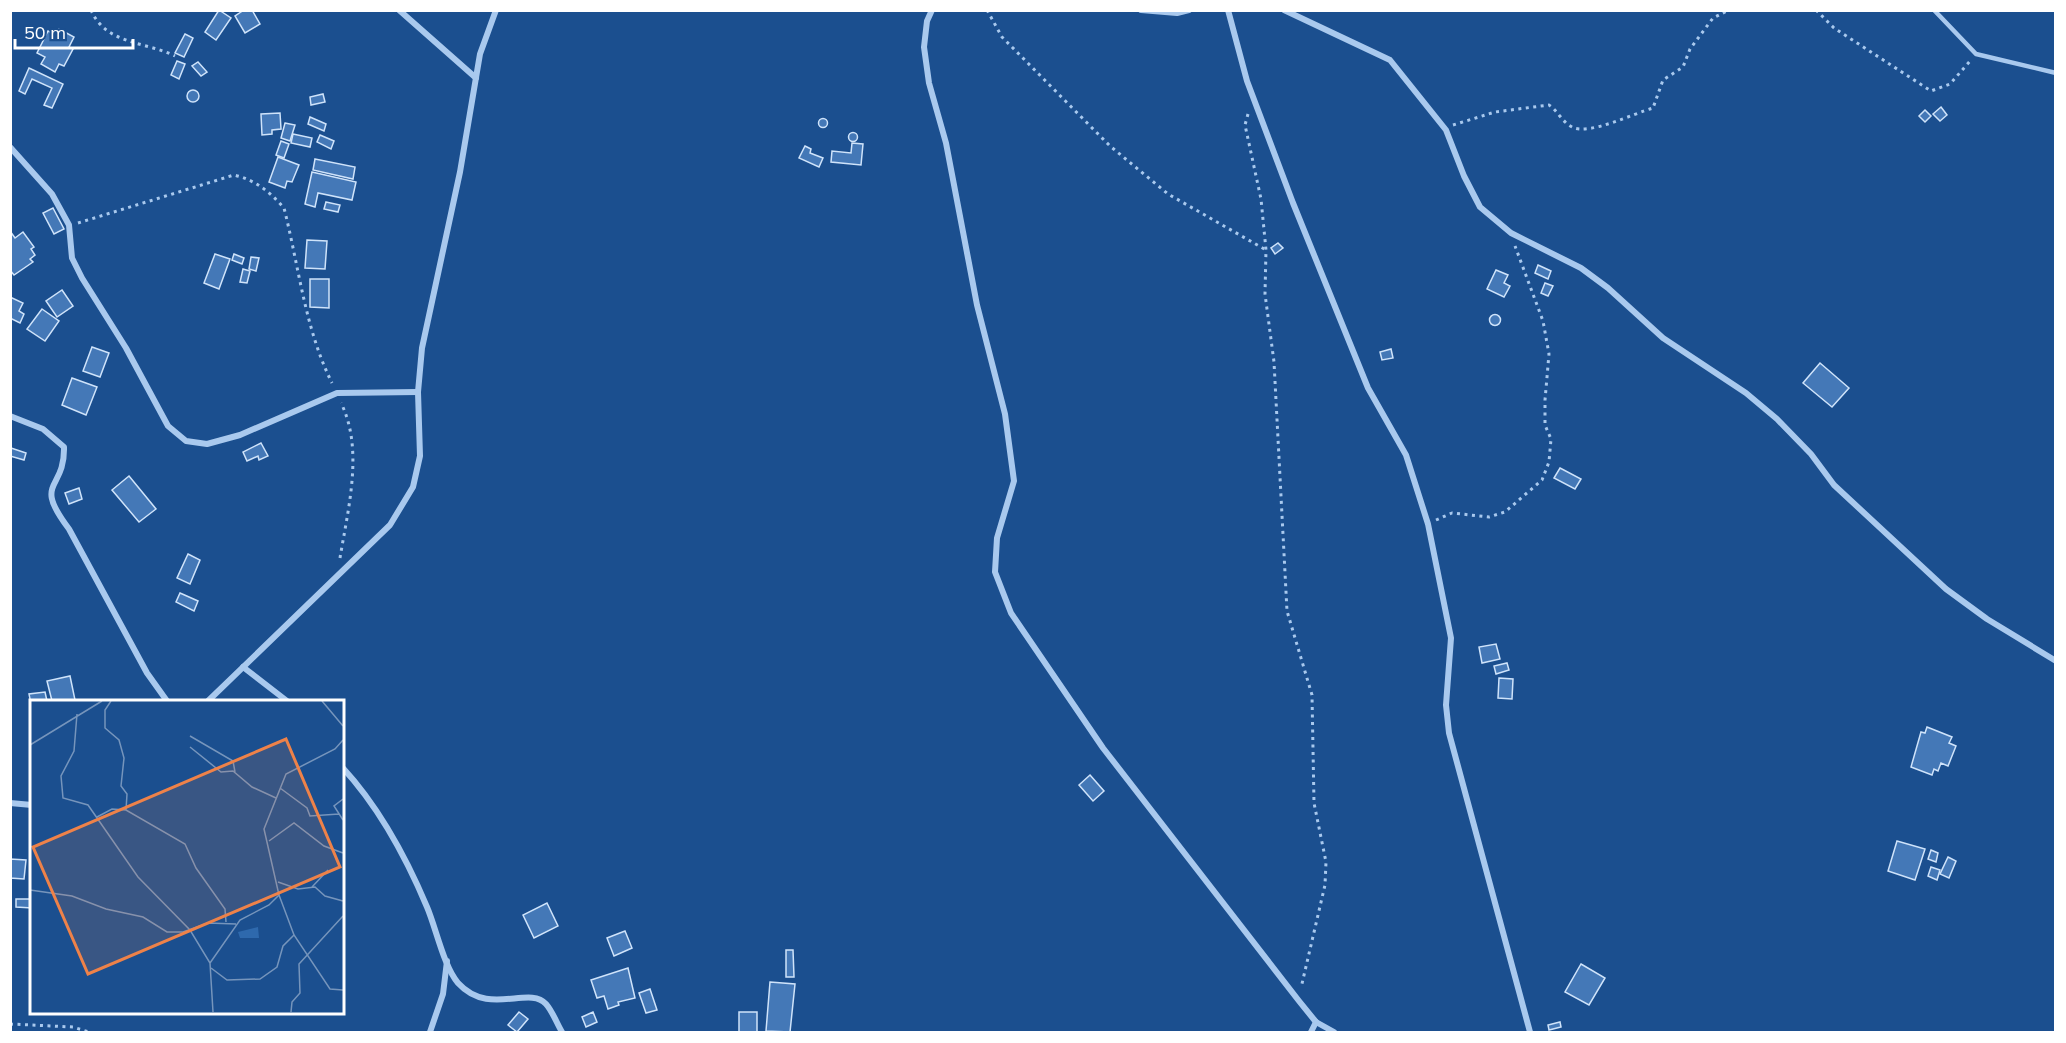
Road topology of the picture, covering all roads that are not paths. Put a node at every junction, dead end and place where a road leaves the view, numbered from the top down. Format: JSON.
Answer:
{"nodes":[{"id":1,"x":399,"y":10,"type":"edge"},
{"id":2,"x":495,"y":10,"type":"edge"},
{"id":3,"x":932,"y":10,"type":"edge"},
{"id":4,"x":1141,"y":10,"type":"edge"},
{"id":5,"x":1189,"y":10,"type":"edge"},
{"id":6,"x":1228,"y":10,"type":"edge"},
{"id":7,"x":1284,"y":10,"type":"edge"},
{"id":8,"x":1934,"y":10,"type":"edge"},
{"id":9,"x":2055,"y":73,"type":"edge"},
{"id":10,"x":477,"y":78,"type":"junction"},
{"id":11,"x":10,"y":147,"type":"edge"},
{"id":12,"x":418,"y":392,"type":"junction"},
{"id":13,"x":10,"y":416,"type":"edge"},
{"id":14,"x":2055,"y":662,"type":"edge"},
{"id":15,"x":243,"y":666,"type":"junction"},
{"id":16,"x":166,"y":700,"type":"edge"},
{"id":17,"x":209,"y":700,"type":"edge"},
{"id":18,"x":286,"y":700,"type":"edge"},
{"id":19,"x":344,"y":769,"type":"edge"},
{"id":20,"x":10,"y":803,"type":"edge"},
{"id":21,"x":30,"y":805,"type":"edge"},
{"id":22,"x":447,"y":961,"type":"junction"},
{"id":23,"x":1316,"y":1022,"type":"junction"},
{"id":24,"x":430,"y":1032,"type":"edge"},
{"id":25,"x":562,"y":1032,"type":"edge"},
{"id":26,"x":1311,"y":1032,"type":"edge"},
{"id":27,"x":1334,"y":1032,"type":"edge"},
{"id":28,"x":1530,"y":1032,"type":"edge"}],
"edges":[{"from":1,"to":10,"type":"street"},
{"from":2,"to":10,"type":"street"},
{"from":3,"to":23,"type":"street"},
{"from":4,"to":5,"type":"street"},
{"from":6,"to":28,"type":"street"},
{"from":7,"to":14,"type":"street"},
{"from":8,"to":9,"type":"lane"},
{"from":10,"to":12,"type":"street"},
{"from":11,"to":12,"type":"street"},
{"from":12,"to":15,"type":"street"},
{"from":13,"to":16,"type":"street"},
{"from":15,"to":17,"type":"street"},
{"from":15,"to":18,"type":"street"},
{"from":19,"to":22,"type":"street"},
{"from":20,"to":21,"type":"street"},
{"from":22,"to":24,"type":"street"},
{"from":22,"to":25,"type":"street"},
{"from":23,"to":26,"type":"street"},
{"from":23,"to":27,"type":"street"}]}
